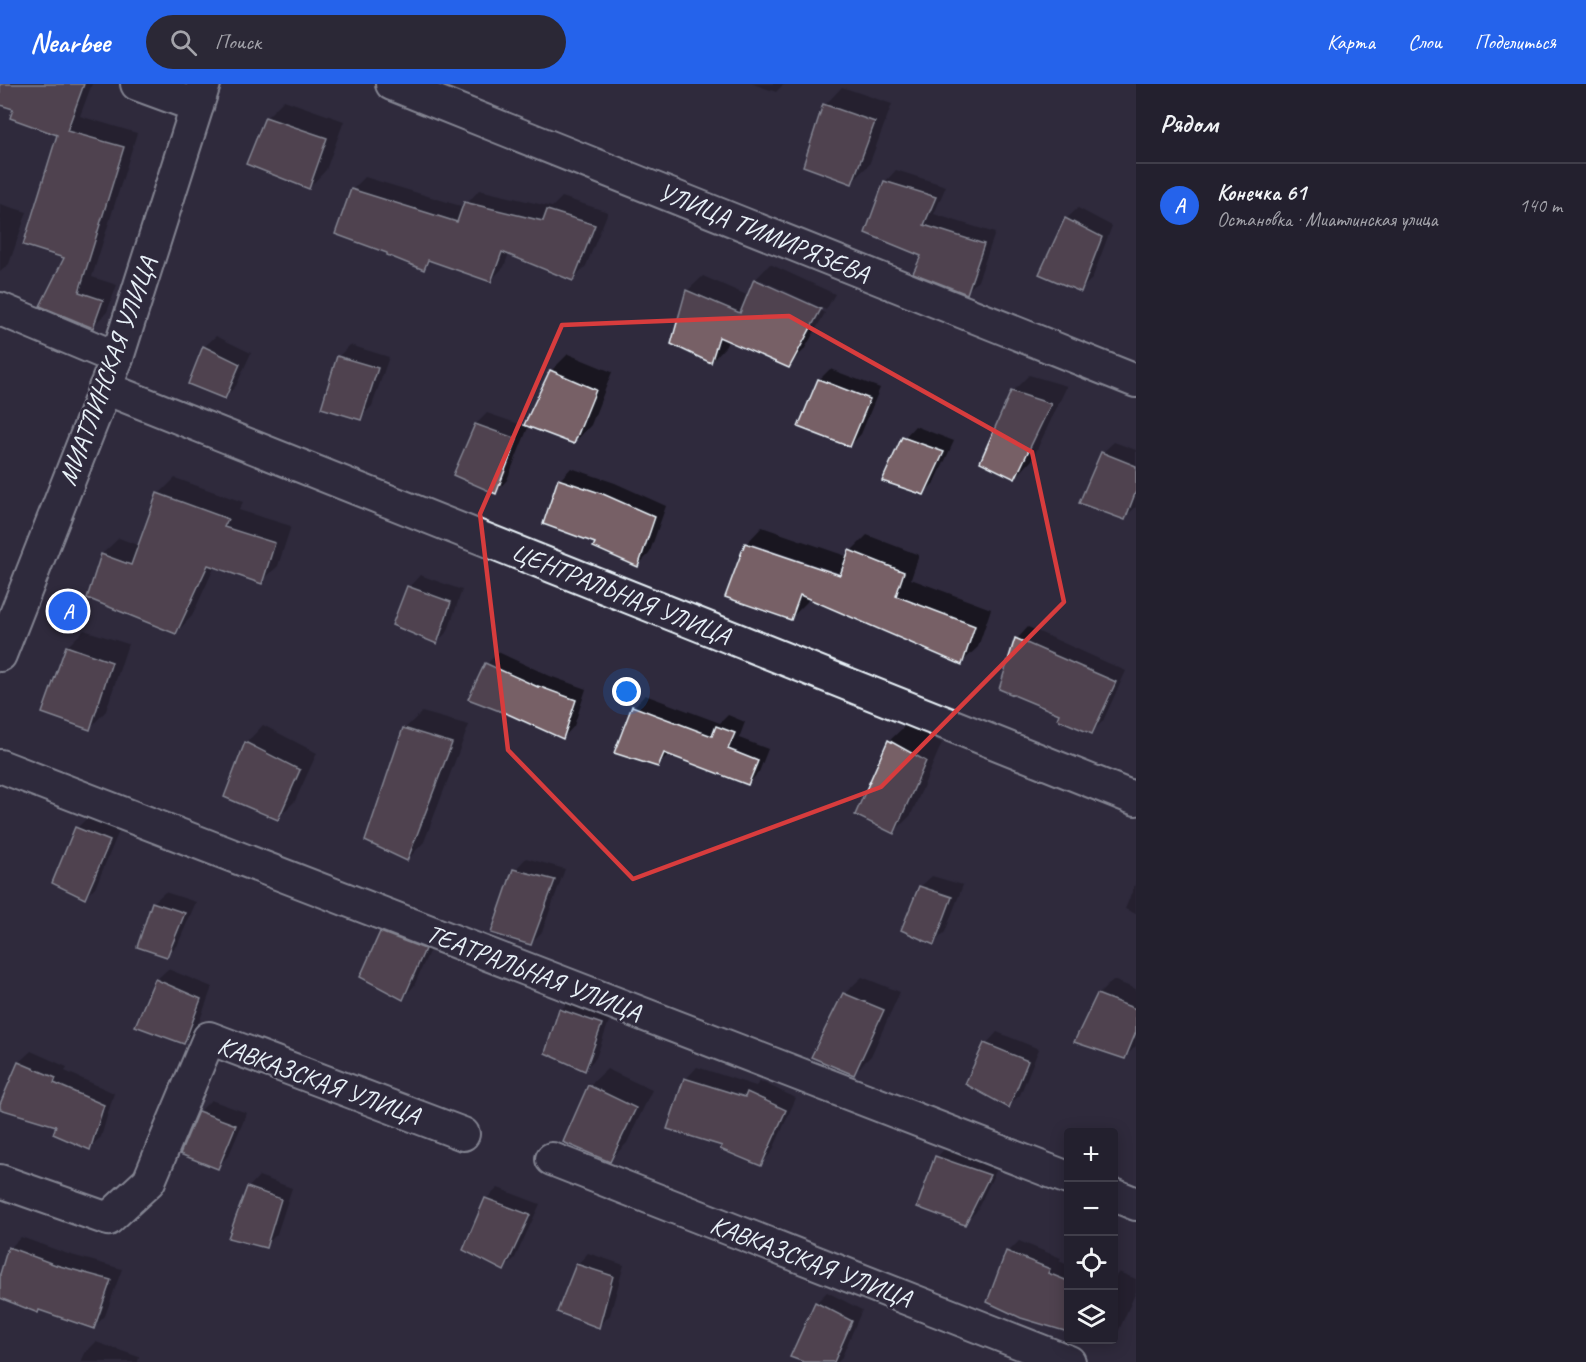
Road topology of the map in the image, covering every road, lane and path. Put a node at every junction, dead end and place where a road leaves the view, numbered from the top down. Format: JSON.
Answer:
{"nodes":[{"id":1,"x":137,"y":84,"type":"edge"},
{"id":2,"x":392,"y":84,"type":"edge"},
{"id":3,"x":201,"y":95,"type":"edge"},
{"id":4,"x":0,"y":309,"type":"edge"},
{"id":5,"x":117,"y":357,"type":"junction"},
{"id":6,"x":1136,"y":381,"type":"edge"},
{"id":7,"x":105,"y":388,"type":"junction"},
{"id":8,"x":0,"y":655,"type":"edge"},
{"id":9,"x":0,"y":766,"type":"edge"},
{"id":10,"x":1136,"y":799,"type":"edge"},
{"id":11,"x":464,"y":1134,"type":"dead end"},
{"id":12,"x":552,"y":1159,"type":"dead end"},
{"id":13,"x":1064,"y":1176,"type":"edge"},
{"id":14,"x":0,"y":1181,"type":"edge"},
{"id":15,"x":1118,"y":1197,"type":"edge"},
{"id":16,"x":1136,"y":1204,"type":"edge"},
{"id":17,"x":1070,"y":1362,"type":"edge"}],
"edges":[{"from":1,"to":3,"type":"street"},
{"from":2,"to":6,"type":"street","name":"УЛИЦА ТИМИРЯЗЕВА"},
{"from":3,"to":5,"type":"street","name":"МИАТЛИНСКАЯ УЛИЦА"},
{"from":4,"to":5,"type":"street"},
{"from":5,"to":7,"type":"street","name":"МИАТЛИНСКАЯ УЛИЦА"},
{"from":7,"to":8,"type":"street","name":"МИАТЛИНСКАЯ УЛИЦА"},
{"from":7,"to":10,"type":"street","name":"ЦЕНТРАЛЬНАЯ УЛИЦА"},
{"from":9,"to":13,"type":"street","name":"ТЕАТРАЛЬНАЯ УЛИЦА"},
{"from":11,"to":14,"type":"street","name":"КАВКАЗСКАЯ УЛИЦА"},
{"from":12,"to":17,"type":"street","name":"КАВКАЗСКАЯ УЛИЦА"},
{"from":15,"to":16,"type":"street"}]}
